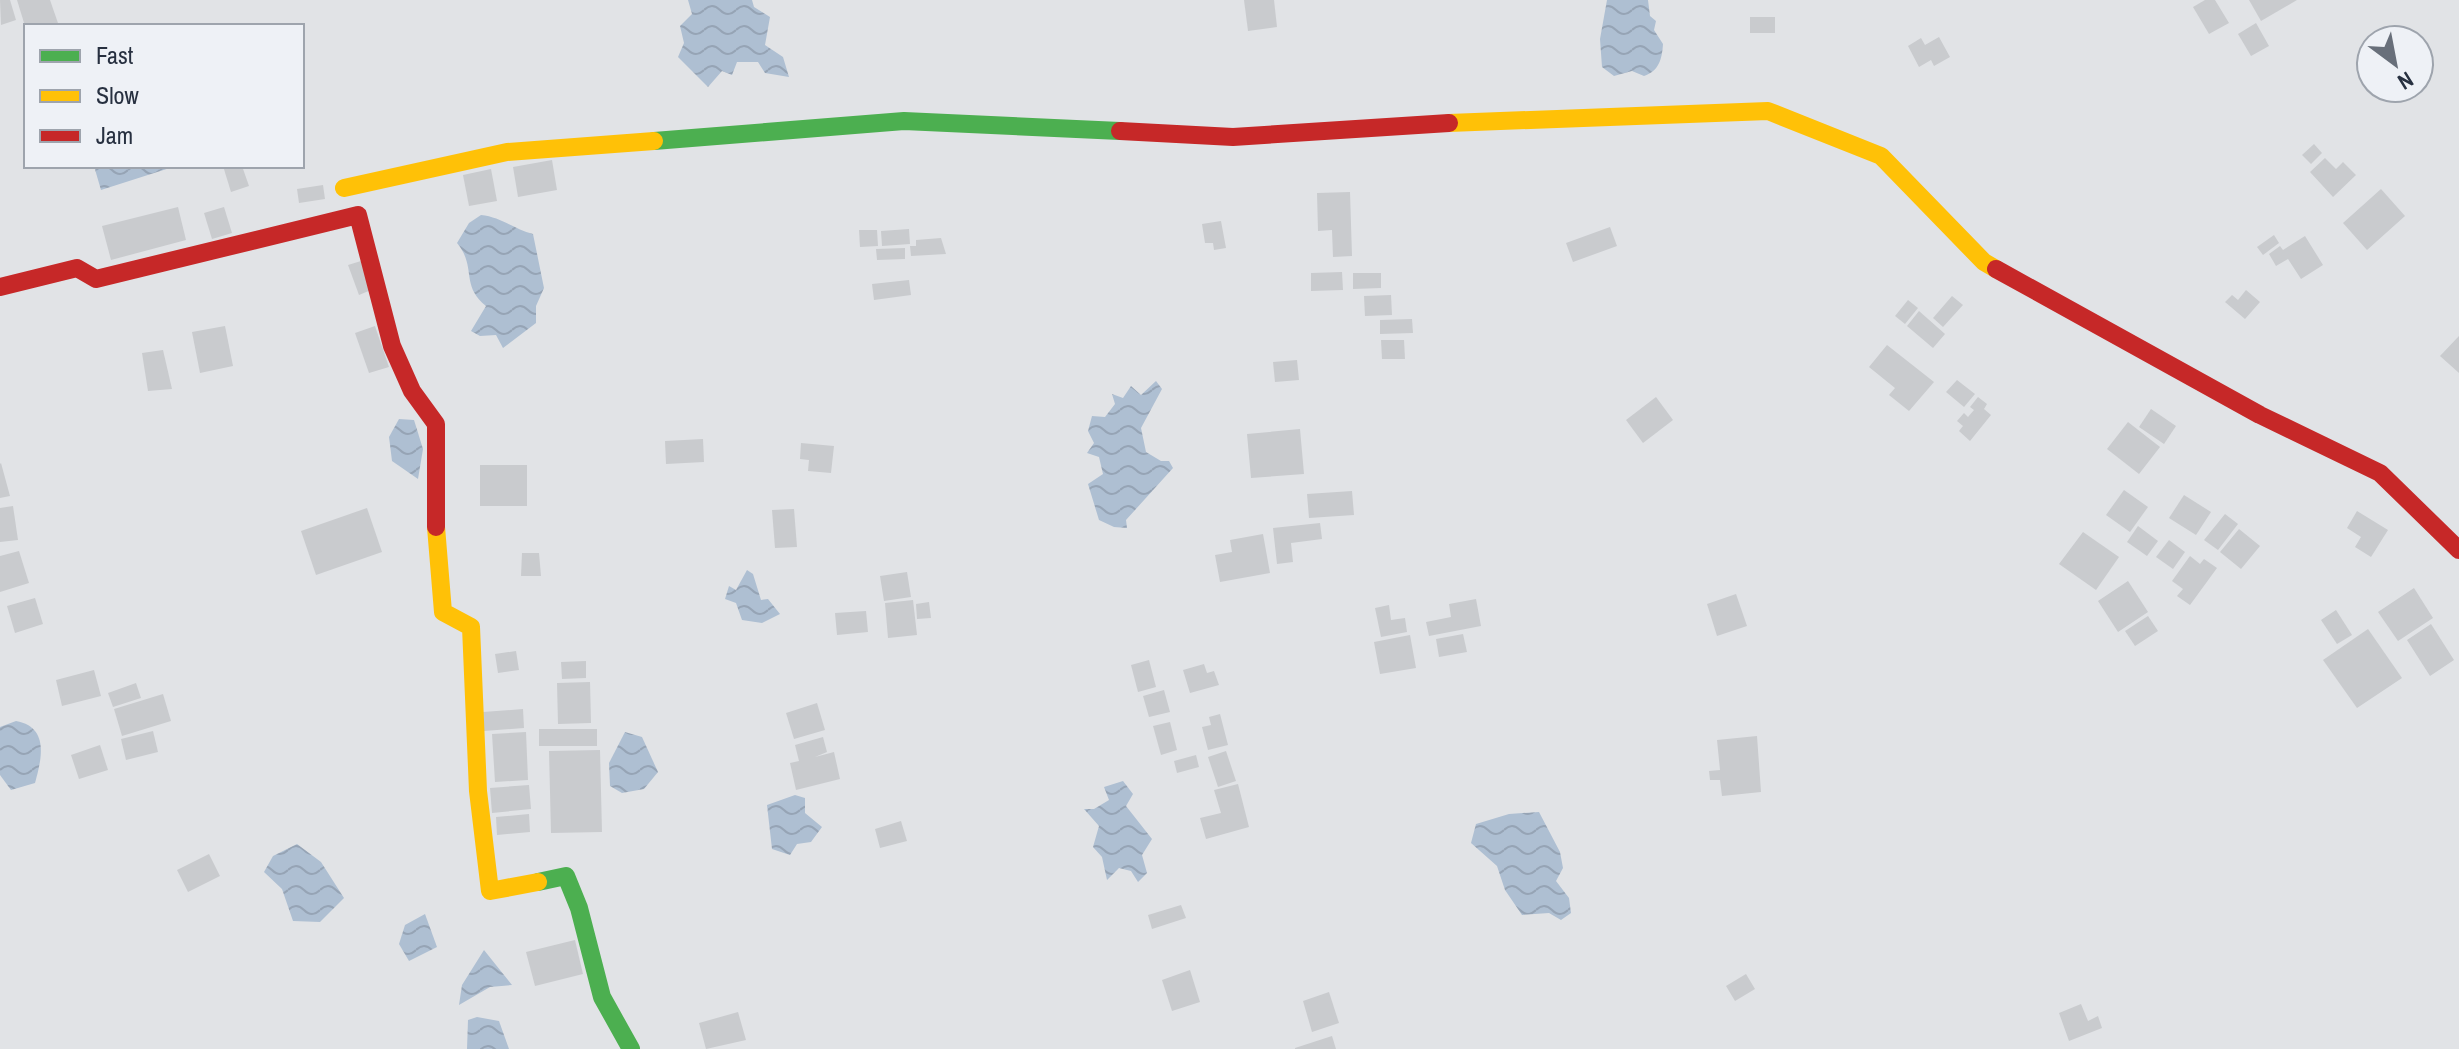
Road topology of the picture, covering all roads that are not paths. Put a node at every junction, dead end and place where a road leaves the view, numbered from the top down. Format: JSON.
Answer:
{"nodes":[{"id":1,"x":344,"y":188,"type":"dead end"},
{"id":2,"x":0,"y":287,"type":"edge"},
{"id":3,"x":2459,"y":550,"type":"edge"},
{"id":4,"x":631,"y":1049,"type":"edge"}],
"edges":[{"from":1,"to":3,"type":"street"},
{"from":2,"to":4,"type":"street"}]}
